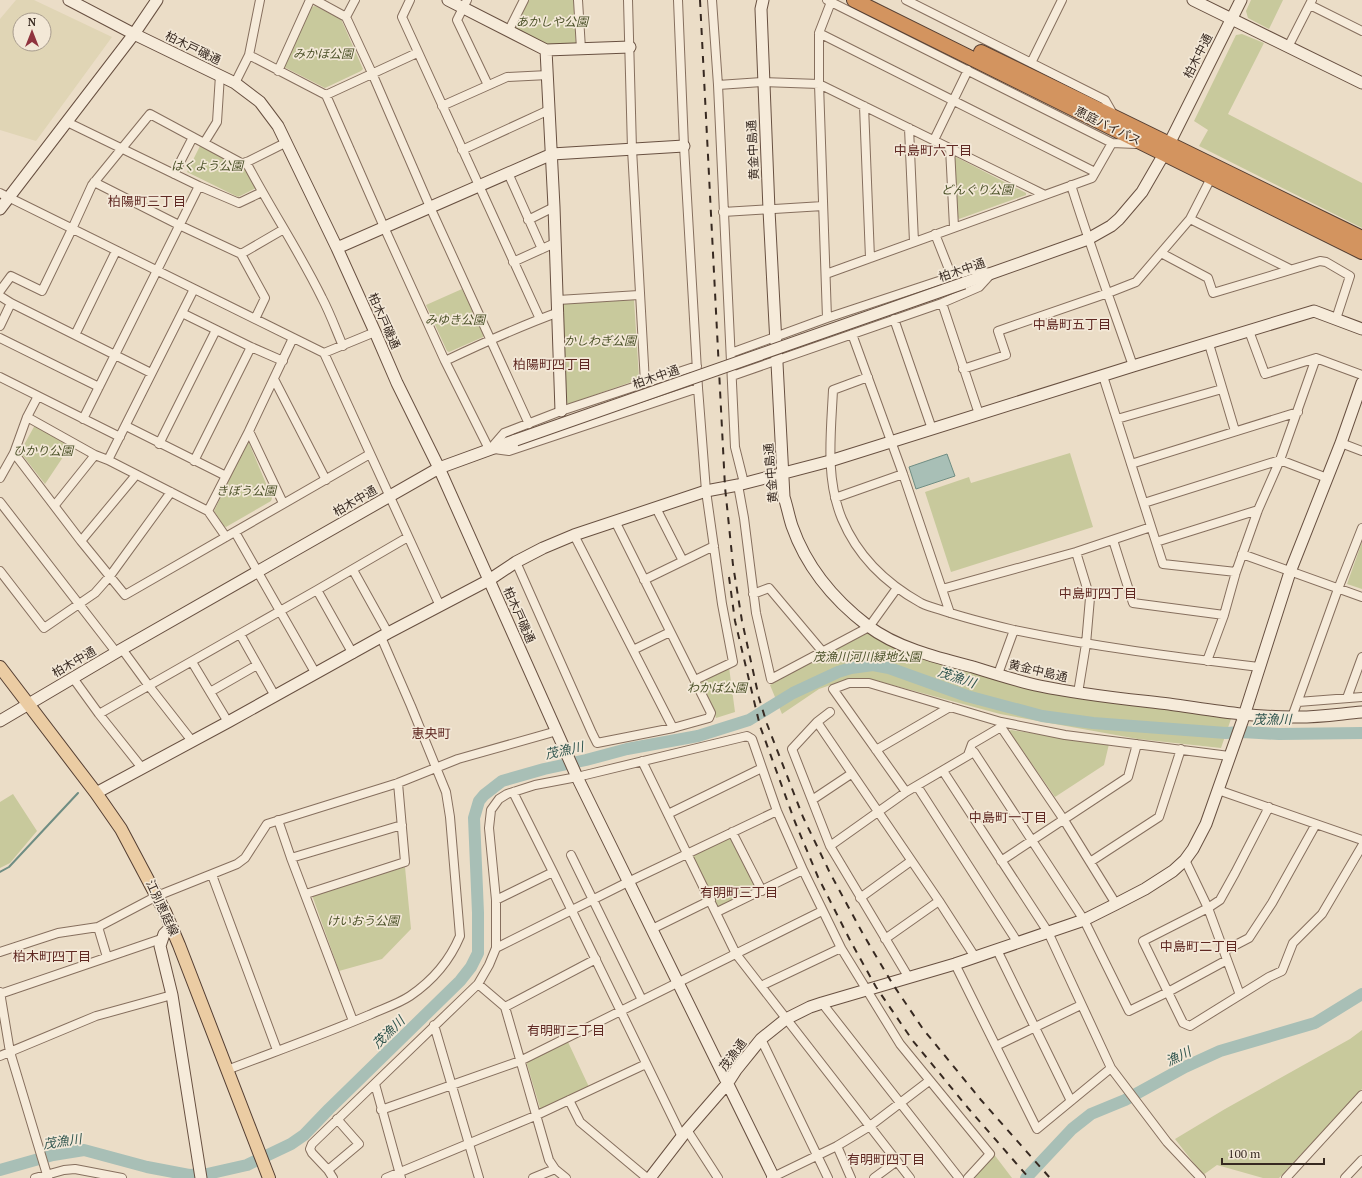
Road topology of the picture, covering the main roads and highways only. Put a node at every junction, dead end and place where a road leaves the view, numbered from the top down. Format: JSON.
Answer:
{"nodes":[{"id":1,"x":854,"y":0,"type":"edge"},
{"id":2,"x":882,"y":7,"type":"edge"},
{"id":3,"x":1166,"y":149,"type":"junction"},
{"id":4,"x":1362,"y":238,"type":"edge"},
{"id":5,"x":1362,"y":252,"type":"edge"},
{"id":6,"x":0,"y":667,"type":"edge"},
{"id":7,"x":269,"y":1178,"type":"edge"}],
"edges":[{"from":1,"to":2,"type":"highway","name":"恵庭バイパス"},
{"from":2,"to":3,"type":"highway","name":"恵庭バイパス"},
{"from":2,"to":3,"type":"highway","name":"恵庭バイパス"},
{"from":3,"to":4,"type":"highway","name":"恵庭バイパス"},
{"from":3,"to":5,"type":"highway","name":"恵庭バイパス"},
{"from":6,"to":7,"type":"main road","name":"江別恵庭線"}]}
